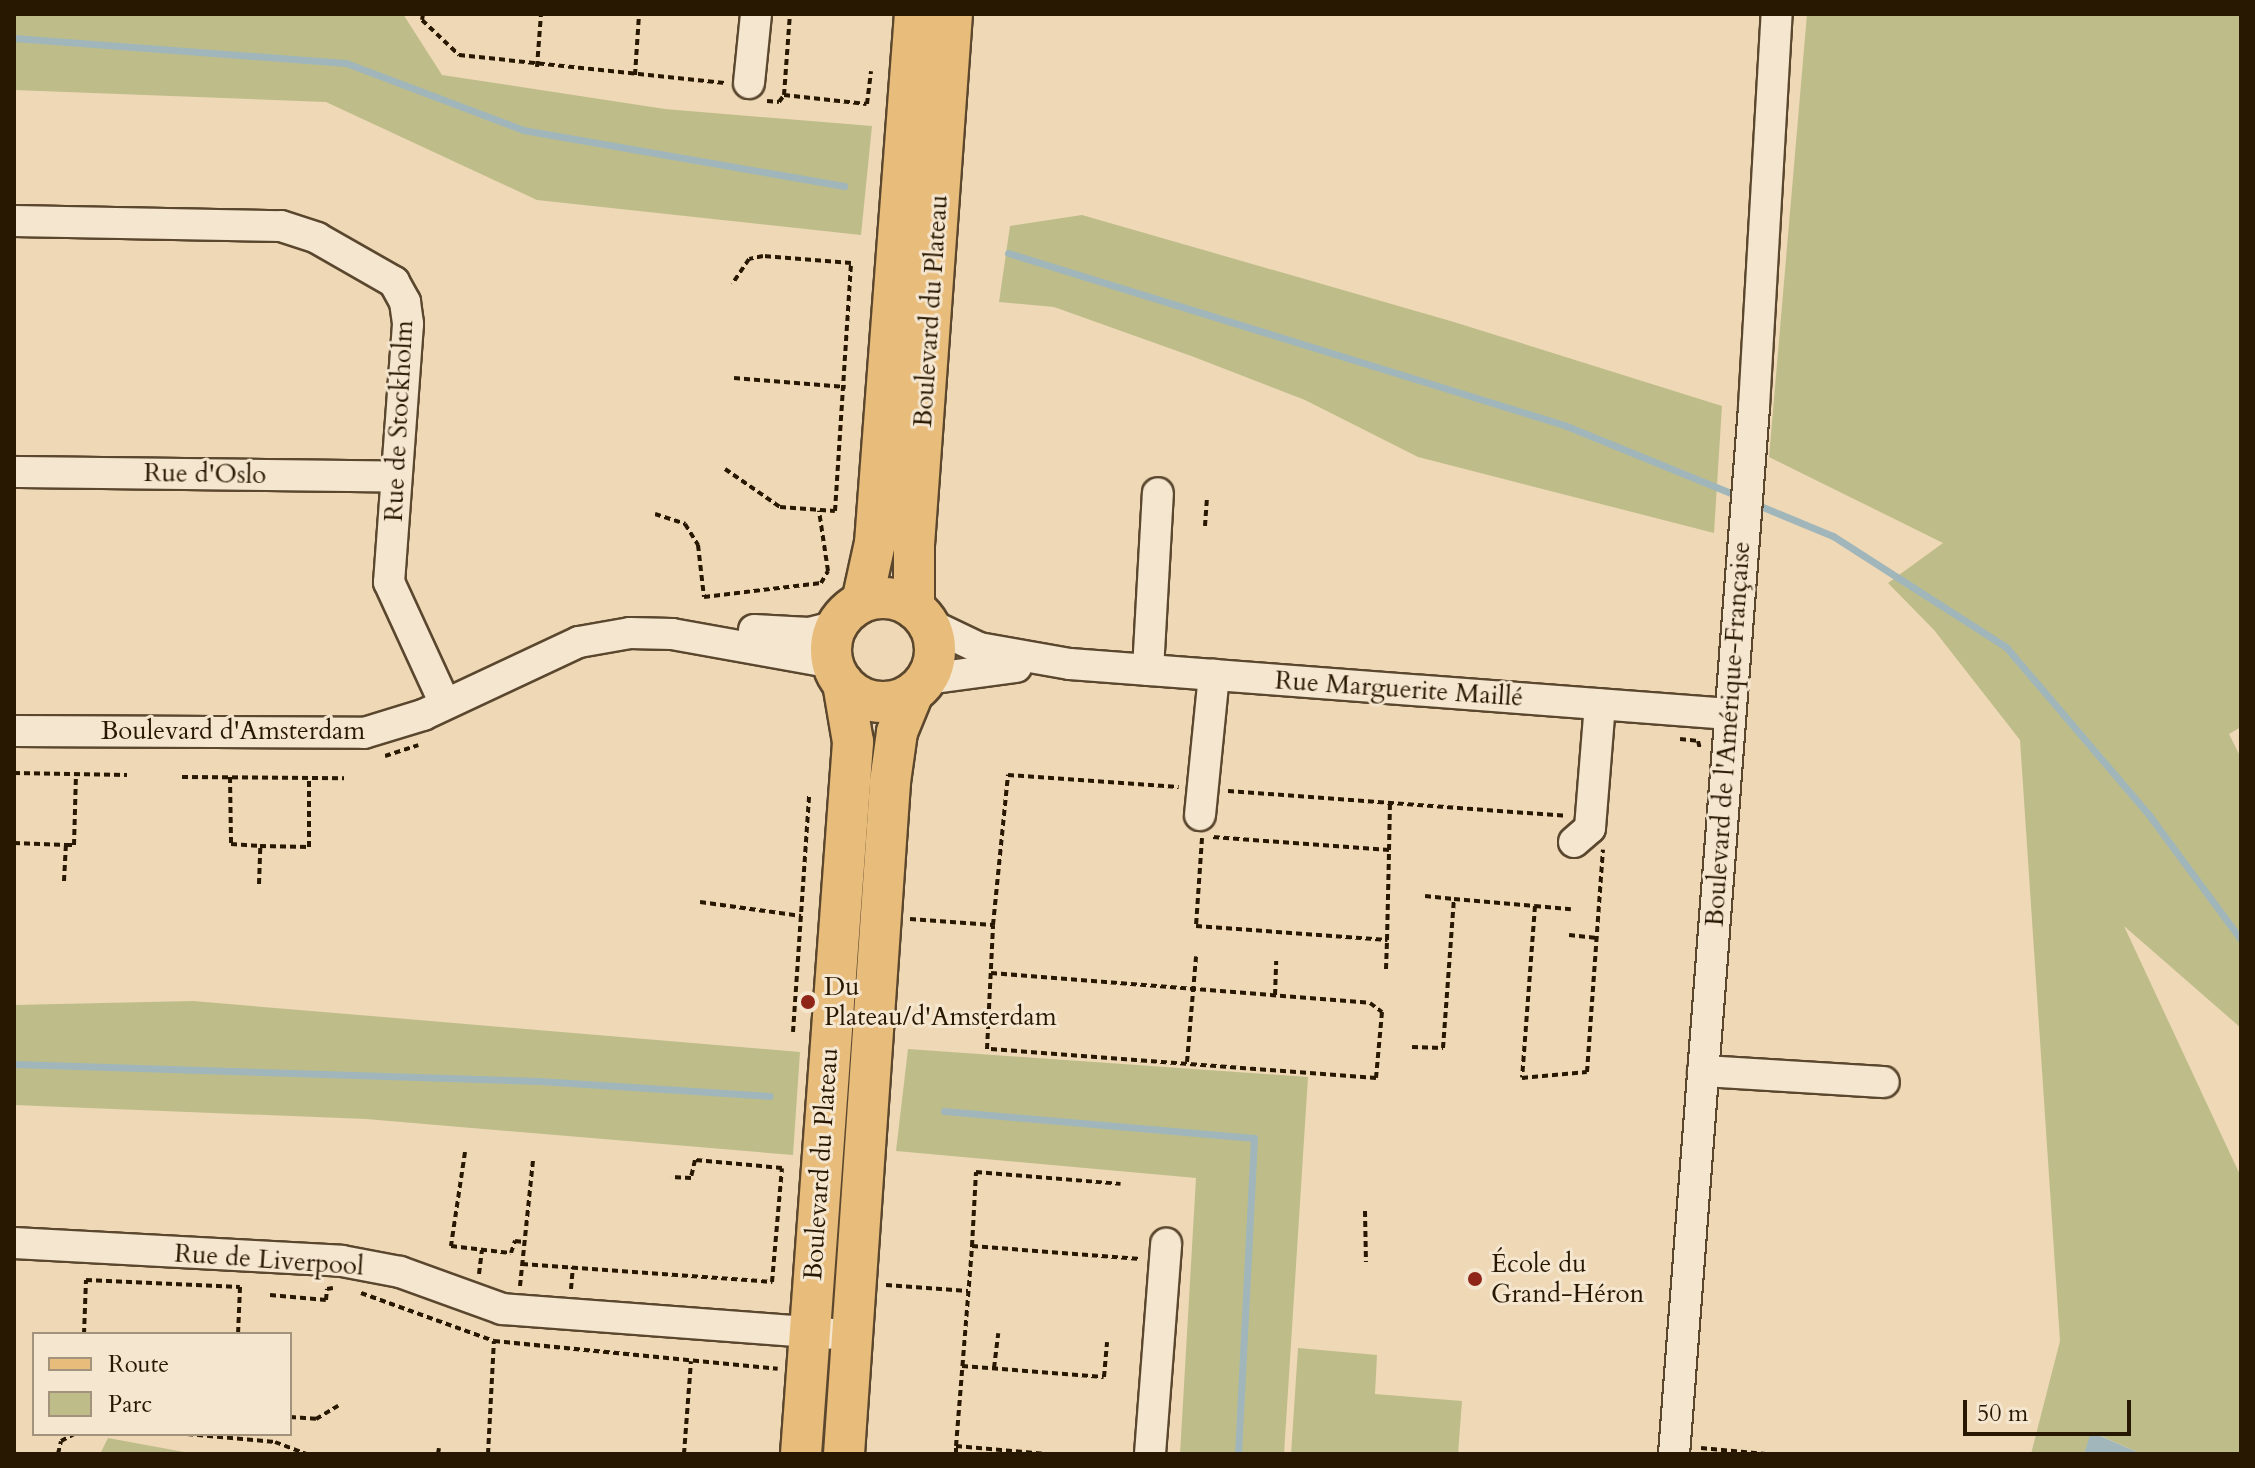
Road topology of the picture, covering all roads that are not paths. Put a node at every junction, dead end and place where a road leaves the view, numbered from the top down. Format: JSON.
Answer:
{"nodes":[{"id":1,"x":756,"y":14,"type":"edge"},
{"id":2,"x":915,"y":14,"type":"edge"},
{"id":3,"x":952,"y":14,"type":"edge"},
{"id":4,"x":1777,"y":14,"type":"edge"},
{"id":5,"x":737,"y":83,"type":"road end"},
{"id":6,"x":14,"y":221,"type":"edge"},
{"id":7,"x":14,"y":472,"type":"edge"},
{"id":8,"x":396,"y":477,"type":"junction"},
{"id":9,"x":1158,"y":493,"type":"dead end"},
{"id":10,"x":922,"y":616,"type":"junction"},
{"id":11,"x":844,"y":644,"type":"junction"},
{"id":12,"x":1070,"y":664,"type":"junction"},
{"id":13,"x":1148,"y":670,"type":"junction"},
{"id":14,"x":1214,"y":675,"type":"junction"},
{"id":15,"x":920,"y":686,"type":"junction"},
{"id":16,"x":445,"y":704,"type":"junction"},
{"id":17,"x":1600,"y":704,"type":"junction"},
{"id":18,"x":1729,"y":714,"type":"junction"},
{"id":19,"x":14,"y":731,"type":"edge"},
{"id":20,"x":1202,"y":813,"type":"road end"},
{"id":21,"x":1585,"y":832,"type":"road end"},
{"id":22,"x":1703,"y":1071,"type":"junction"},
{"id":23,"x":1884,"y":1082,"type":"dead end"},
{"id":24,"x":14,"y":1243,"type":"edge"},
{"id":25,"x":1166,"y":1244,"type":"dead end"},
{"id":26,"x":809,"y":1332,"type":"junction"},
{"id":27,"x":853,"y":1335,"type":"junction"},
{"id":28,"x":1674,"y":1449,"type":"edge"},
{"id":29,"x":801,"y":1454,"type":"edge"},
{"id":30,"x":844,"y":1454,"type":"edge"},
{"id":31,"x":1150,"y":1454,"type":"edge"}],
"edges":[{"from":1,"to":5,"type":"street"},
{"from":2,"to":11,"type":"main road","name":"Boulevard du Plateau"},
{"from":3,"to":10,"type":"main road","name":"Boulevard du Plateau"},
{"from":4,"to":18,"type":"street","name":"Boulevard de l'Amérique-Française"},
{"from":6,"to":8,"type":"street","name":"Rue de Stockholm"},
{"from":7,"to":8,"type":"street","name":"Rue d'Oslo"},
{"from":8,"to":16,"type":"street","name":"Rue de Stockholm"},
{"from":9,"to":13,"type":"street"},
{"from":10,"to":11,"type":"main road"},
{"from":10,"to":12,"type":"street","name":"Rue Marguerite Maillé"},
{"from":10,"to":15,"type":"main road"},
{"from":11,"to":15,"type":"main road"},
{"from":11,"to":16,"type":"street","name":"Boulevard d'Amsterdam"},
{"from":11,"to":26,"type":"main road","name":"Boulevard du Plateau"},
{"from":12,"to":13,"type":"street","name":"Rue Marguerite Maillé"},
{"from":12,"to":15,"type":"street","name":"Rue Marguerite Maillé"},
{"from":13,"to":14,"type":"street","name":"Rue Marguerite Maillé"},
{"from":14,"to":17,"type":"street","name":"Rue Marguerite Maillé"},
{"from":14,"to":20,"type":"street"},
{"from":15,"to":27,"type":"main road","name":"Boulevard du Plateau"},
{"from":16,"to":19,"type":"street","name":"Boulevard d'Amsterdam"},
{"from":17,"to":18,"type":"street","name":"Rue Marguerite Maillé"},
{"from":17,"to":21,"type":"street"},
{"from":18,"to":22,"type":"street","name":"Boulevard de l'Amérique-Française"},
{"from":22,"to":23,"type":"street"},
{"from":22,"to":28,"type":"street","name":"Boulevard de l'Amérique-Française"},
{"from":24,"to":26,"type":"street","name":"Rue de Liverpool"},
{"from":25,"to":31,"type":"street"},
{"from":26,"to":27,"type":"street","name":"Rue de Liverpool"},
{"from":26,"to":29,"type":"main road","name":"Boulevard du Plateau"},
{"from":27,"to":30,"type":"main road","name":"Boulevard du Plateau"}]}
